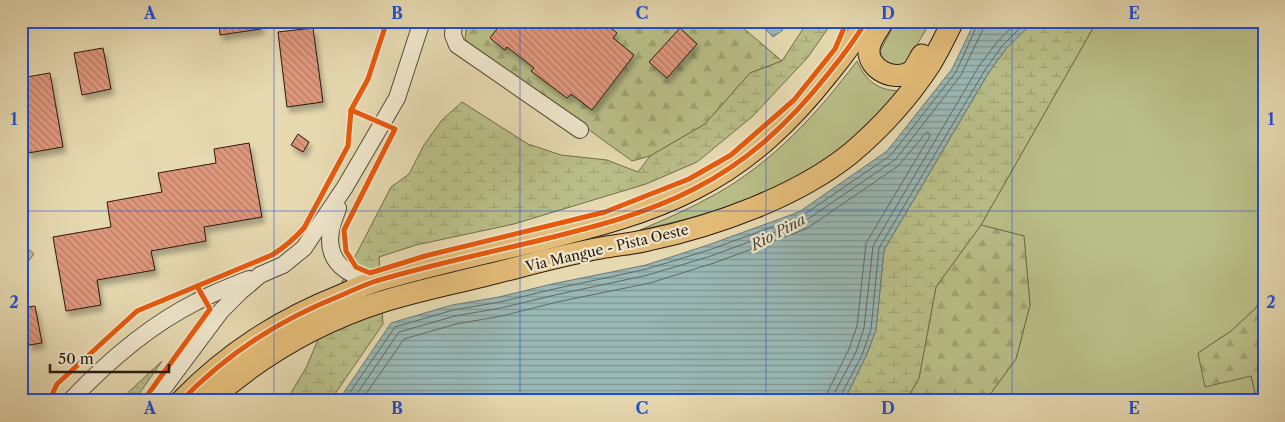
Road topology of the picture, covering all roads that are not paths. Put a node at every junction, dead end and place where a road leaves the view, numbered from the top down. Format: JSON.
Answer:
{"nodes":[{"id":1,"x":422,"y":21,"type":"edge"},
{"id":2,"x":454,"y":21,"type":"edge"},
{"id":3,"x":866,"y":21,"type":"edge"},
{"id":4,"x":883,"y":21,"type":"edge"},
{"id":5,"x":943,"y":21,"type":"edge"},
{"id":6,"x":953,"y":21,"type":"edge"},
{"id":7,"x":580,"y":130,"type":"dead end"},
{"id":8,"x":345,"y":187,"type":"junction"},
{"id":9,"x":260,"y":275,"type":"junction"},
{"id":10,"x":374,"y":282,"type":"junction"},
{"id":11,"x":401,"y":285,"type":"junction"},
{"id":12,"x":70,"y":401,"type":"edge"},
{"id":13,"x":154,"y":401,"type":"edge"},
{"id":14,"x":181,"y":401,"type":"edge"},
{"id":15,"x":210,"y":401,"type":"edge"}],
"edges":[{"from":1,"to":8,"type":"street"},
{"from":2,"to":7,"type":"street"},
{"from":3,"to":11,"type":"main road"},
{"from":4,"to":5,"type":"main road"},
{"from":6,"to":11,"type":"main road","name":"Via Mangue - Pista Oeste"},
{"from":8,"to":9,"type":"street"},
{"from":8,"to":10,"type":"street"},
{"from":9,"to":12,"type":"street"},
{"from":9,"to":13,"type":"street"},
{"from":10,"to":11,"type":"main road"},
{"from":10,"to":14,"type":"main road"},
{"from":11,"to":15,"type":"main road","name":"Via Mangue - Pista Oeste"}]}
